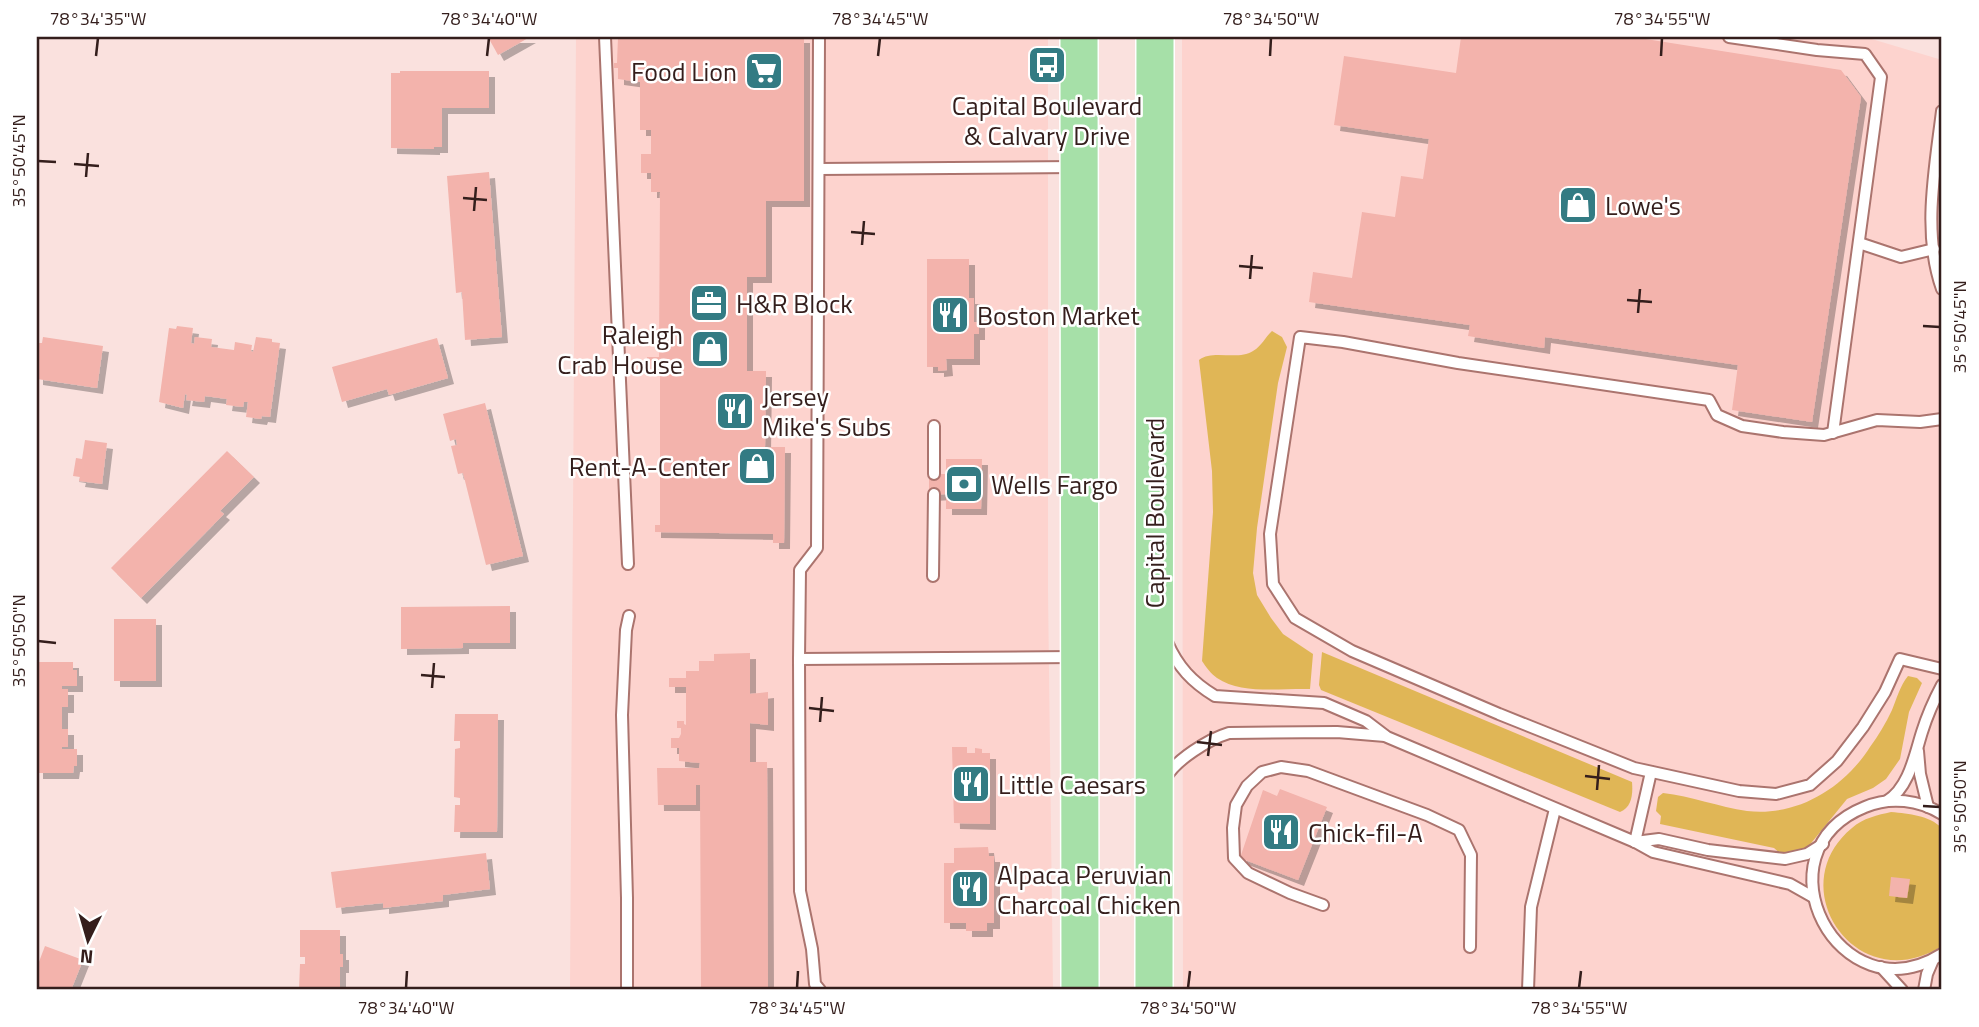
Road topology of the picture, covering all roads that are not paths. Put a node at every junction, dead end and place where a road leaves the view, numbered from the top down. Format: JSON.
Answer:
{"nodes":[{"id":1,"x":605,"y":37,"type":"edge"},
{"id":2,"x":819,"y":37,"type":"edge"},
{"id":3,"x":1079,"y":37,"type":"edge"},
{"id":4,"x":1155,"y":37,"type":"edge"},
{"id":5,"x":1729,"y":37,"type":"edge"},
{"id":6,"x":1942,"y":111,"type":"edge"},
{"id":7,"x":1080,"y":167,"type":"junction"},
{"id":8,"x":819,"y":169,"type":"junction"},
{"id":9,"x":1859,"y":243,"type":"junction"},
{"id":10,"x":1934,"y":249,"type":"junction"},
{"id":11,"x":1942,"y":289,"type":"edge"},
{"id":12,"x":1942,"y":419,"type":"edge"},
{"id":13,"x":934,"y":426,"type":"dead end"},
{"id":14,"x":1833,"y":433,"type":"junction"},
{"id":15,"x":934,"y":474,"type":"dead end"},
{"id":16,"x":934,"y":495,"type":"dead end"},
{"id":17,"x":628,"y":564,"type":"dead end"},
{"id":18,"x":933,"y":576,"type":"dead end"},
{"id":19,"x":1154,"y":614,"type":"junction"},
{"id":20,"x":629,"y":616,"type":"dead end"},
{"id":21,"x":1080,"y":657,"type":"junction"},
{"id":22,"x":799,"y":659,"type":"junction"},
{"id":23,"x":1942,"y":669,"type":"edge"},
{"id":24,"x":1942,"y":686,"type":"edge"},
{"id":25,"x":1387,"y":737,"type":"junction"},
{"id":26,"x":1918,"y":748,"type":"junction"},
{"id":27,"x":1651,"y":772,"type":"junction"},
{"id":28,"x":1886,"y":801,"type":"junction"},
{"id":29,"x":1154,"y":802,"type":"junction"},
{"id":30,"x":1928,"y":807,"type":"junction"},
{"id":31,"x":1555,"y":809,"type":"junction"},
{"id":32,"x":1942,"y":814,"type":"edge"},
{"id":33,"x":1635,"y":842,"type":"junction"},
{"id":34,"x":1823,"y":844,"type":"junction"},
{"id":35,"x":1813,"y":897,"type":"junction"},
{"id":36,"x":1323,"y":905,"type":"dead end"},
{"id":37,"x":1470,"y":947,"type":"dead end"},
{"id":38,"x":1938,"y":957,"type":"edge"},
{"id":39,"x":1881,"y":967,"type":"junction"},
{"id":40,"x":627,"y":990,"type":"edge"},
{"id":41,"x":820,"y":990,"type":"edge"},
{"id":42,"x":1080,"y":990,"type":"edge"},
{"id":43,"x":1154,"y":990,"type":"edge"},
{"id":44,"x":1528,"y":990,"type":"edge"},
{"id":45,"x":1902,"y":990,"type":"edge"},
{"id":46,"x":1924,"y":990,"type":"edge"}],
"edges":[{"from":1,"to":17,"type":"lane"},
{"from":2,"to":8,"type":"lane"},
{"from":3,"to":7,"type":"highway"},
{"from":4,"to":19,"type":"highway","name":"Capital Boulevard"},
{"from":5,"to":9,"type":"lane"},
{"from":6,"to":10,"type":"lane"},
{"from":7,"to":8,"type":"lane"},
{"from":7,"to":21,"type":"highway"},
{"from":8,"to":22,"type":"lane"},
{"from":9,"to":10,"type":"lane"},
{"from":9,"to":14,"type":"lane"},
{"from":10,"to":11,"type":"lane"},
{"from":12,"to":14,"type":"lane"},
{"from":13,"to":15,"type":"lane"},
{"from":14,"to":27,"type":"lane"},
{"from":16,"to":18,"type":"lane"},
{"from":19,"to":25,"type":"lane"},
{"from":19,"to":29,"type":"highway","name":"Capital Boulevard"},
{"from":20,"to":40,"type":"lane"},
{"from":21,"to":22,"type":"lane"},
{"from":21,"to":42,"type":"highway"},
{"from":22,"to":41,"type":"lane"},
{"from":23,"to":27,"type":"lane"},
{"from":24,"to":26,"type":"lane"},
{"from":25,"to":29,"type":"lane"},
{"from":25,"to":31,"type":"lane"},
{"from":26,"to":28,"type":"lane"},
{"from":26,"to":30,"type":"lane"},
{"from":27,"to":33,"type":"lane"},
{"from":28,"to":30,"type":"lane"},
{"from":28,"to":34,"type":"lane"},
{"from":29,"to":43,"type":"highway","name":"Capital Boulevard"},
{"from":30,"to":32,"type":"lane"},
{"from":31,"to":33,"type":"lane"},
{"from":31,"to":44,"type":"lane"},
{"from":33,"to":34,"type":"lane"},
{"from":33,"to":35,"type":"lane"},
{"from":34,"to":35,"type":"lane"},
{"from":35,"to":39,"type":"lane"},
{"from":36,"to":37,"type":"lane"},
{"from":38,"to":39,"type":"lane"},
{"from":38,"to":46,"type":"lane"},
{"from":39,"to":45,"type":"lane"}]}
